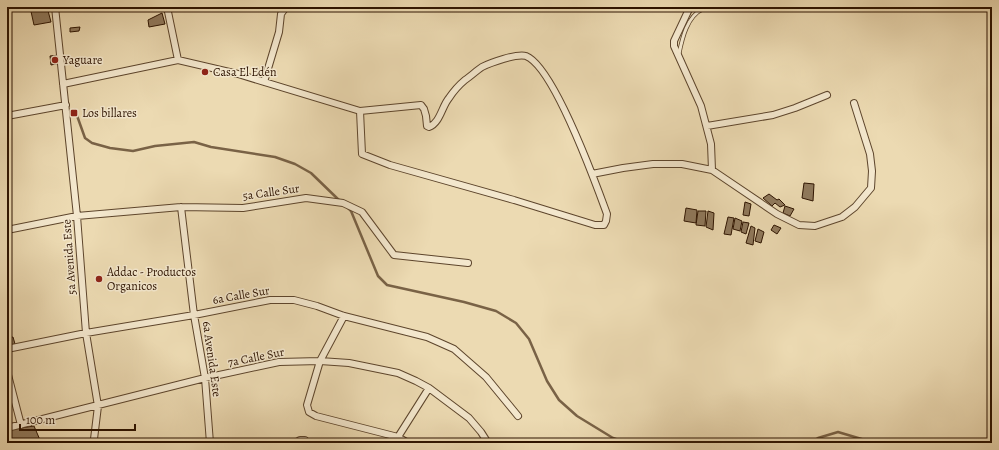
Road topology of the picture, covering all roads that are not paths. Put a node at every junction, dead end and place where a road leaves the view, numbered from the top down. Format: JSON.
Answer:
{"nodes":[{"id":1,"x":55,"y":7,"type":"edge"},
{"id":2,"x":167,"y":7,"type":"edge"},
{"id":3,"x":291,"y":7,"type":"edge"},
{"id":4,"x":690,"y":7,"type":"edge"},
{"id":5,"x":712,"y":7,"type":"edge"},
{"id":6,"x":678,"y":57,"type":"junction"},
{"id":7,"x":178,"y":60,"type":"junction"},
{"id":8,"x":264,"y":82,"type":"junction"},
{"id":9,"x":64,"y":84,"type":"junction"},
{"id":10,"x":826,"y":96,"type":"dead end"},
{"id":11,"x":854,"y":103,"type":"dead end"},
{"id":12,"x":66,"y":105,"type":"junction"},
{"id":13,"x":360,"y":111,"type":"junction"},
{"id":14,"x":7,"y":116,"type":"edge"},
{"id":15,"x":707,"y":126,"type":"junction"},
{"id":16,"x":712,"y":170,"type":"junction"},
{"id":17,"x":592,"y":174,"type":"junction"},
{"id":18,"x":181,"y":207,"type":"junction"},
{"id":19,"x":77,"y":216,"type":"junction"},
{"id":20,"x":7,"y":230,"type":"edge"},
{"id":21,"x":468,"y":263,"type":"dead end"},
{"id":22,"x":194,"y":315,"type":"junction"},
{"id":23,"x":344,"y":316,"type":"junction"},
{"id":24,"x":86,"y":333,"type":"junction"},
{"id":25,"x":7,"y":349,"type":"edge"},
{"id":26,"x":320,"y":361,"type":"junction"},
{"id":27,"x":7,"y":371,"type":"edge"},
{"id":28,"x":205,"y":378,"type":"junction"},
{"id":29,"x":429,"y":388,"type":"junction"},
{"id":30,"x":98,"y":406,"type":"junction"},
{"id":31,"x":518,"y":416,"type":"dead end"},
{"id":32,"x":21,"y":425,"type":"junction"},
{"id":33,"x":7,"y":428,"type":"edge"},
{"id":34,"x":398,"y":436,"type":"junction"},
{"id":35,"x":94,"y":441,"type":"edge"},
{"id":36,"x":306,"y":442,"type":"edge"},
{"id":37,"x":209,"y":443,"type":"edge"},
{"id":38,"x":294,"y":443,"type":"edge"},
{"id":39,"x":408,"y":443,"type":"edge"},
{"id":40,"x":488,"y":443,"type":"edge"}],
"edges":[{"from":1,"to":9,"type":"street","name":"5a Avenida Este"},
{"from":2,"to":7,"type":"street"},
{"from":3,"to":8,"type":"street"},
{"from":4,"to":6,"type":"street"},
{"from":5,"to":6,"type":"lane"},
{"from":6,"to":15,"type":"street"},
{"from":7,"to":8,"type":"street"},
{"from":7,"to":9,"type":"street"},
{"from":8,"to":13,"type":"street"},
{"from":9,"to":12,"type":"street","name":"5a Avenida Este"},
{"from":10,"to":15,"type":"street"},
{"from":11,"to":16,"type":"street"},
{"from":12,"to":14,"type":"street"},
{"from":12,"to":19,"type":"street","name":"5a Avenida Este"},
{"from":13,"to":17,"type":"street"},
{"from":13,"to":17,"type":"street"},
{"from":15,"to":16,"type":"street"},
{"from":16,"to":17,"type":"street"},
{"from":18,"to":19,"type":"street","name":"5a Calle Sur"},
{"from":18,"to":21,"type":"street","name":"5a Calle Sur"},
{"from":18,"to":22,"type":"street","name":"6a Avenida Este"},
{"from":19,"to":20,"type":"street","name":"5a Calle Sur"},
{"from":19,"to":24,"type":"street","name":"5a Avenida Este"},
{"from":22,"to":23,"type":"street","name":"6a Calle Sur"},
{"from":22,"to":24,"type":"street","name":"6a Calle Sur"},
{"from":22,"to":28,"type":"street","name":"6a Avenida Este"},
{"from":23,"to":26,"type":"street"},
{"from":23,"to":31,"type":"street","name":"6a Calle Sur"},
{"from":24,"to":25,"type":"street","name":"6a Calle Sur"},
{"from":24,"to":30,"type":"street","name":"5a Avenida Este"},
{"from":26,"to":28,"type":"street","name":"7a Calle Sur"},
{"from":26,"to":29,"type":"street","name":"7a Calle Sur"},
{"from":26,"to":34,"type":"street"},
{"from":27,"to":32,"type":"street"},
{"from":28,"to":30,"type":"street","name":"7a Calle Sur"},
{"from":28,"to":37,"type":"street","name":"6a Avenida Este"},
{"from":29,"to":34,"type":"street"},
{"from":29,"to":40,"type":"street","name":"7a Calle Sur"},
{"from":30,"to":32,"type":"street","name":"7a Calle Sur"},
{"from":30,"to":35,"type":"street","name":"5a Avenida Este"},
{"from":32,"to":33,"type":"street","name":"7a Calle Sur"},
{"from":34,"to":39,"type":"street"},
{"from":36,"to":38,"type":"street"}]}
